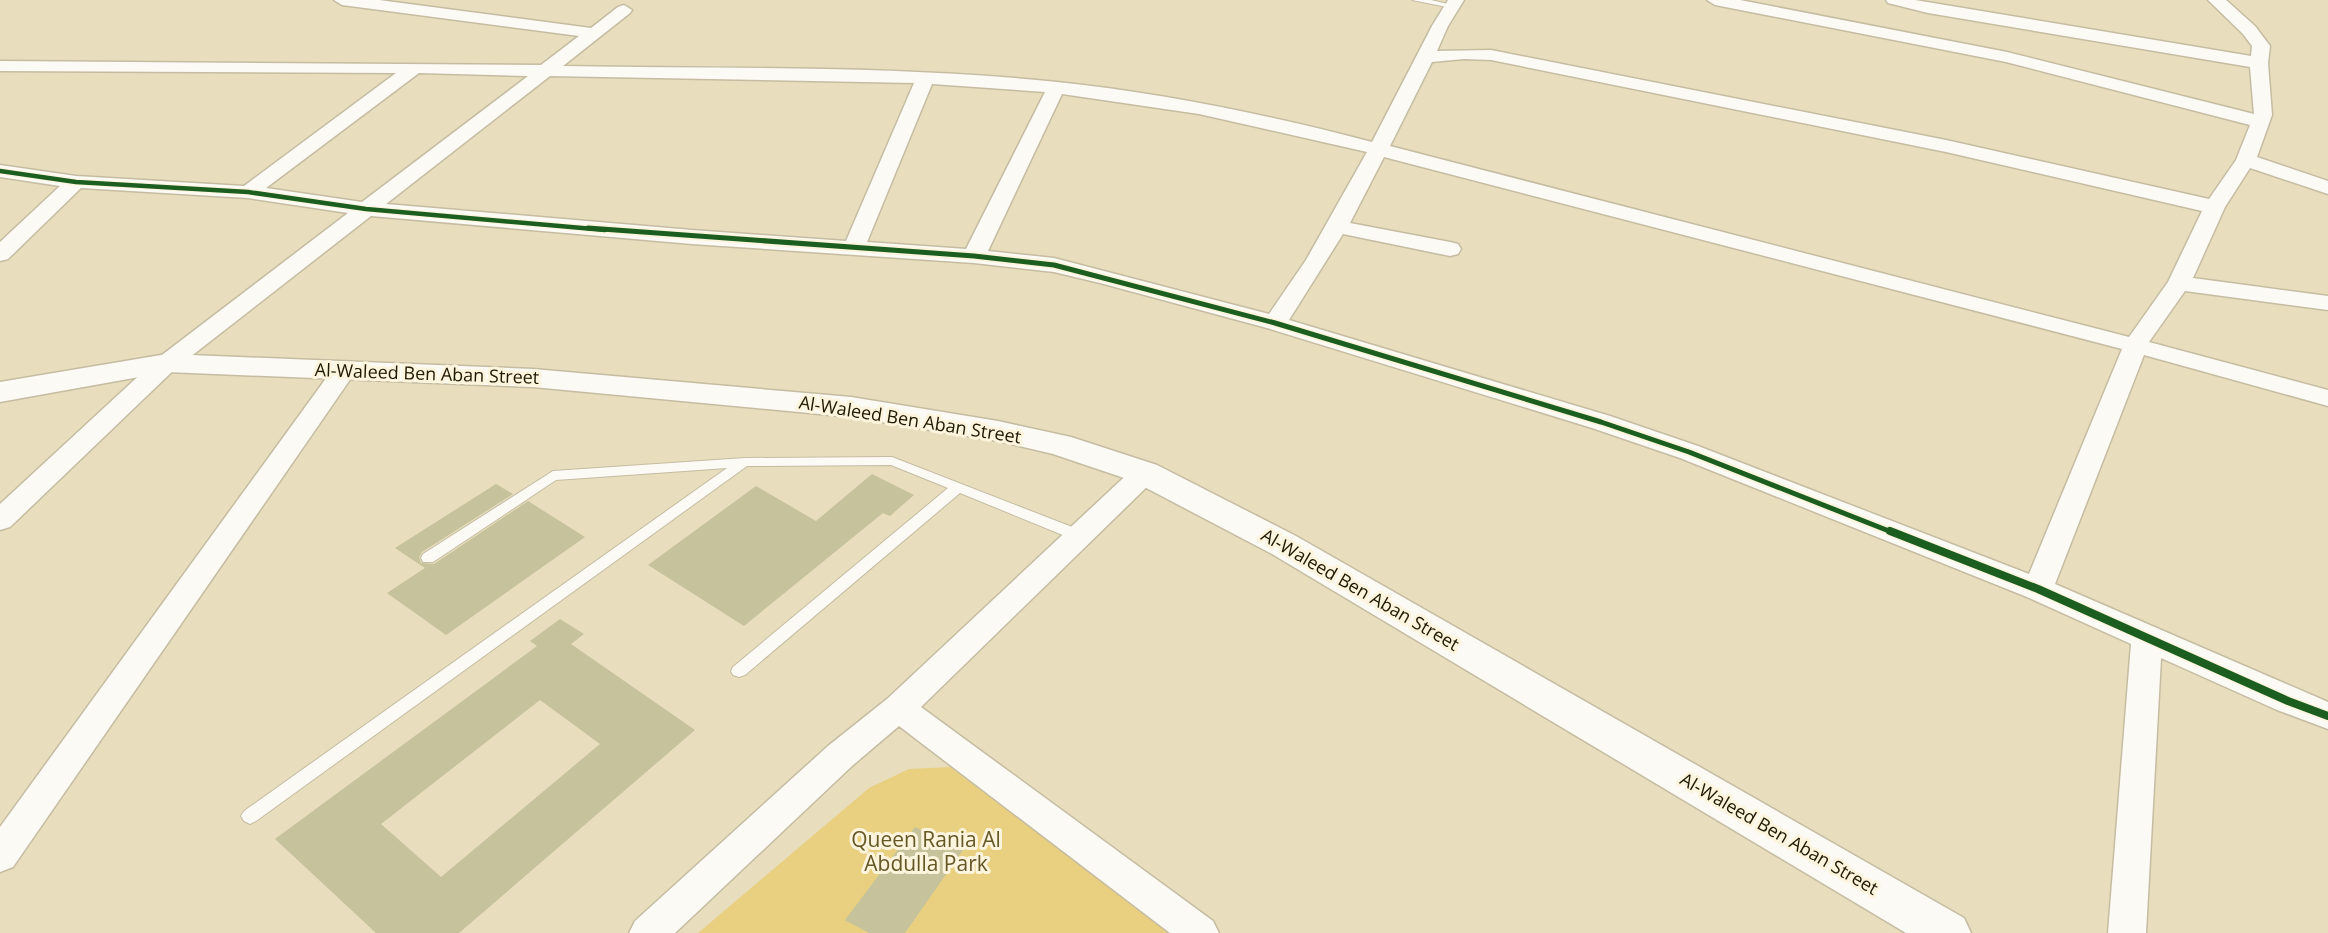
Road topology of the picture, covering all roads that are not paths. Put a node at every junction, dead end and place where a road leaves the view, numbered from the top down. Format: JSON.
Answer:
{"nodes":[{"id":1,"x":342,"y":0,"type":"edge"},
{"id":2,"x":1416,"y":0,"type":"edge"},
{"id":3,"x":1715,"y":0,"type":"edge"},
{"id":4,"x":1894,"y":0,"type":"edge"},
{"id":5,"x":2216,"y":0,"type":"edge"},
{"id":6,"x":1454,"y":3,"type":"edge"},
{"id":7,"x":624,"y":10,"type":"dead end"},
{"id":8,"x":593,"y":33,"type":"junction"},
{"id":9,"x":1426,"y":57,"type":"junction"},
{"id":10,"x":2259,"y":63,"type":"junction"},
{"id":11,"x":0,"y":66,"type":"edge"},
{"id":12,"x":415,"y":68,"type":"junction"},
{"id":13,"x":543,"y":72,"type":"junction"},
{"id":14,"x":925,"y":78,"type":"junction"},
{"id":15,"x":1056,"y":87,"type":"junction"},
{"id":16,"x":2261,"y":122,"type":"junction"},
{"id":17,"x":1377,"y":149,"type":"junction"},
{"id":18,"x":2246,"y":160,"type":"junction"},
{"id":19,"x":0,"y":171,"type":"edge"},
{"id":20,"x":75,"y":182,"type":"junction"},
{"id":21,"x":2328,"y":188,"type":"edge"},
{"id":22,"x":248,"y":192,"type":"junction"},
{"id":23,"x":2214,"y":207,"type":"junction"},
{"id":24,"x":366,"y":209,"type":"junction"},
{"id":25,"x":1338,"y":227,"type":"junction"},
{"id":26,"x":853,"y":249,"type":"junction"},
{"id":27,"x":1450,"y":249,"type":"dead end"},
{"id":28,"x":0,"y":254,"type":"edge"},
{"id":29,"x":974,"y":256,"type":"junction"},
{"id":30,"x":2179,"y":283,"type":"junction"},
{"id":31,"x":2328,"y":303,"type":"edge"},
{"id":32,"x":1275,"y":324,"type":"junction"},
{"id":33,"x":2136,"y":345,"type":"junction"},
{"id":34,"x":167,"y":363,"type":"junction"},
{"id":35,"x":344,"y":371,"type":"junction"},
{"id":36,"x":0,"y":392,"type":"edge"},
{"id":37,"x":2328,"y":398,"type":"edge"},
{"id":38,"x":745,"y":462,"type":"junction"},
{"id":39,"x":1145,"y":473,"type":"junction"},
{"id":40,"x":957,"y":488,"type":"junction"},
{"id":41,"x":0,"y":520,"type":"edge"},
{"id":42,"x":1080,"y":536,"type":"junction"},
{"id":43,"x":428,"y":558,"type":"dead end"},
{"id":44,"x":2038,"y":589,"type":"junction"},
{"id":45,"x":2147,"y":638,"type":"junction"},
{"id":46,"x":739,"y":670,"type":"dead end"},
{"id":47,"x":899,"y":708,"type":"junction"},
{"id":48,"x":2328,"y":716,"type":"edge"},
{"id":49,"x":250,"y":816,"type":"dead end"},
{"id":50,"x":0,"y":856,"type":"edge"},
{"id":51,"x":648,"y":933,"type":"edge"},
{"id":52,"x":1200,"y":933,"type":"edge"},
{"id":53,"x":1948,"y":933,"type":"edge"},
{"id":54,"x":2127,"y":933,"type":"edge"}],
"edges":[{"from":1,"to":8,"type":"street"},
{"from":2,"to":6,"type":"lane"},
{"from":3,"to":16,"type":"street"},
{"from":4,"to":10,"type":"street"},
{"from":5,"to":10,"type":"street"},
{"from":6,"to":9,"type":"street"},
{"from":7,"to":8,"type":"street"},
{"from":8,"to":13,"type":"street"},
{"from":9,"to":17,"type":"street"},
{"from":9,"to":23,"type":"street"},
{"from":10,"to":16,"type":"street"},
{"from":11,"to":12,"type":"street"},
{"from":12,"to":13,"type":"street"},
{"from":12,"to":22,"type":"street"},
{"from":13,"to":14,"type":"street"},
{"from":13,"to":24,"type":"street"},
{"from":14,"to":15,"type":"street"},
{"from":14,"to":26,"type":"street"},
{"from":15,"to":17,"type":"street"},
{"from":15,"to":29,"type":"street"},
{"from":16,"to":18,"type":"street"},
{"from":17,"to":25,"type":"street"},
{"from":17,"to":33,"type":"street"},
{"from":18,"to":21,"type":"street"},
{"from":18,"to":23,"type":"street"},
{"from":19,"to":20,"type":"street"},
{"from":20,"to":22,"type":"street"},
{"from":20,"to":28,"type":"street"},
{"from":22,"to":24,"type":"street"},
{"from":23,"to":30,"type":"street"},
{"from":24,"to":26,"type":"street"},
{"from":24,"to":34,"type":"street"},
{"from":25,"to":27,"type":"street"},
{"from":25,"to":32,"type":"street"},
{"from":26,"to":29,"type":"street"},
{"from":29,"to":32,"type":"street"},
{"from":30,"to":31,"type":"street"},
{"from":30,"to":33,"type":"street"},
{"from":32,"to":44,"type":"street"},
{"from":33,"to":37,"type":"street"},
{"from":33,"to":44,"type":"street"},
{"from":34,"to":35,"type":"street","name":"Al-Waleed Ben Aban Street"},
{"from":34,"to":36,"type":"street","name":"Al-Waleed Ben Aban Street"},
{"from":34,"to":41,"type":"street"},
{"from":35,"to":39,"type":"street","name":"Al-Waleed Ben Aban Street"},
{"from":35,"to":50,"type":"street"},
{"from":38,"to":40,"type":"lane"},
{"from":38,"to":43,"type":"lane"},
{"from":38,"to":49,"type":"lane"},
{"from":39,"to":42,"type":"street"},
{"from":39,"to":53,"type":"street","name":"Al-Waleed Ben Aban Street"},
{"from":40,"to":42,"type":"lane"},
{"from":40,"to":46,"type":"lane"},
{"from":42,"to":47,"type":"street"},
{"from":44,"to":45,"type":"street"},
{"from":45,"to":48,"type":"street"},
{"from":45,"to":54,"type":"street"},
{"from":47,"to":51,"type":"street"},
{"from":47,"to":52,"type":"street"}]}
